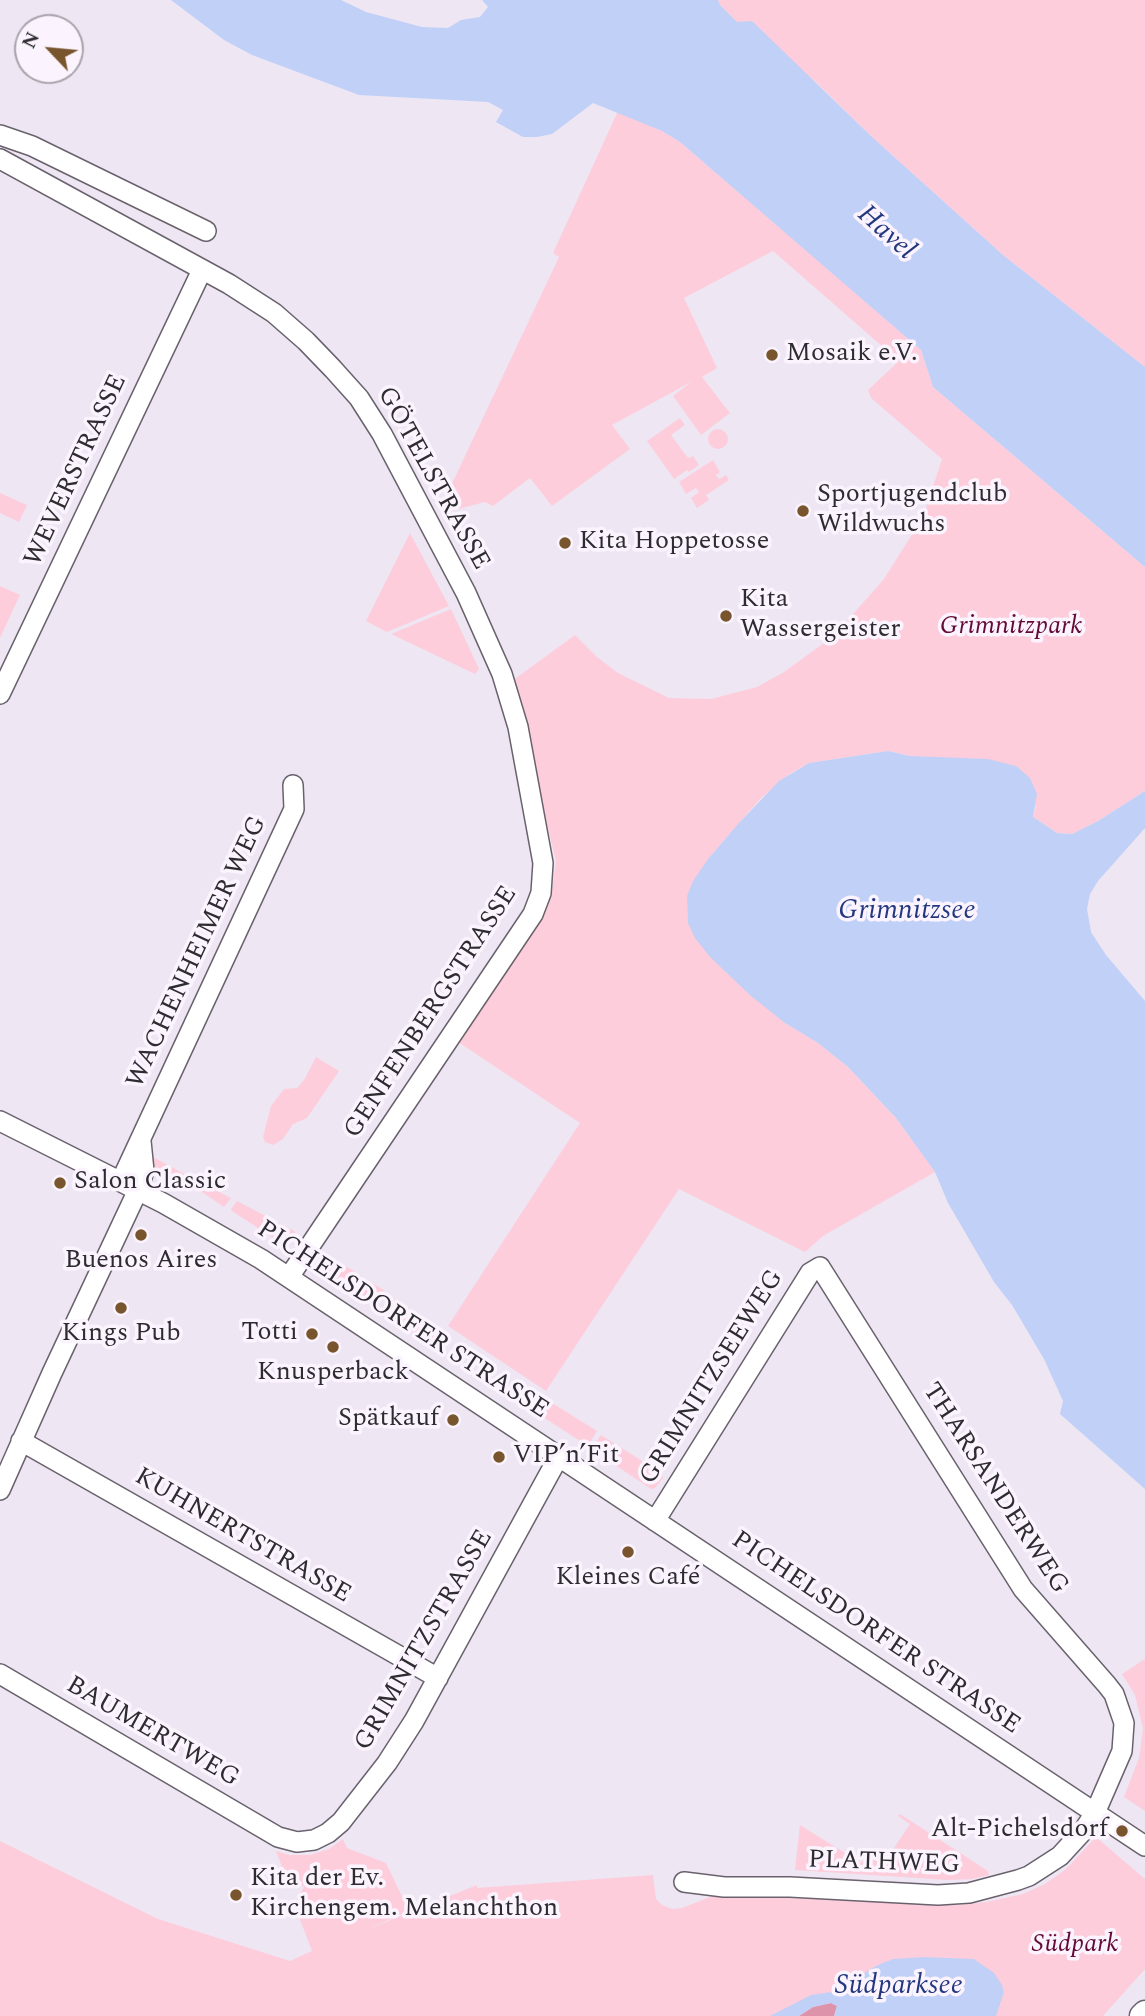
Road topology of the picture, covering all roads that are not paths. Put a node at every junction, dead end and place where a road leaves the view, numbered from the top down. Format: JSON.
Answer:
{"nodes":[{"id":1,"x":0,"y":135,"type":"edge"},
{"id":2,"x":0,"y":159,"type":"edge"},
{"id":3,"x":206,"y":231,"type":"dead end"},
{"id":4,"x":202,"y":270,"type":"junction"},
{"id":5,"x":502,"y":674,"type":"joint"},
{"id":6,"x":0,"y":694,"type":"edge"},
{"id":7,"x":293,"y":785,"type":"dead end"},
{"id":8,"x":0,"y":1121,"type":"edge"},
{"id":9,"x":130,"y":1185,"type":"junction"},
{"id":10,"x":820,"y":1267,"type":"joint"},
{"id":11,"x":289,"y":1277,"type":"junction"},
{"id":12,"x":20,"y":1441,"type":"junction"},
{"id":13,"x":559,"y":1456,"type":"junction"},
{"id":14,"x":0,"y":1487,"type":"edge"},
{"id":15,"x":655,"y":1521,"type":"junction"},
{"id":16,"x":0,"y":1674,"type":"edge"},
{"id":17,"x":438,"y":1678,"type":"junction"},
{"id":18,"x":1094,"y":1812,"type":"junction"},
{"id":19,"x":278,"y":1837,"type":"joint"},
{"id":20,"x":1145,"y":1846,"type":"edge"},
{"id":21,"x":684,"y":1882,"type":"dead end"}],
"edges":[{"from":1,"to":3,"type":"street"},
{"from":2,"to":4,"type":"street","name":"GÖTELSTRASSE"},
{"from":4,"to":5,"type":"street","name":"GÖTELSTRASSE"},
{"from":4,"to":6,"type":"street","name":"WEVERSTRASSE"},
{"from":5,"to":11,"type":"street","name":"GENFENBERGSTRASSE"},
{"from":7,"to":9,"type":"street","name":"WACHENHEIMER WEG"},
{"from":8,"to":9,"type":"street","name":"PICHELSDORFER STRASSE"},
{"from":9,"to":11,"type":"street","name":"PICHELSDORFER STRASSE"},
{"from":9,"to":12,"type":"street","name":"WACHENHEIMER WEG"},
{"from":10,"to":15,"type":"street","name":"GRIMNITZSEEWEG"},
{"from":10,"to":18,"type":"street","name":"THARSANDERWEG"},
{"from":11,"to":13,"type":"street","name":"PICHELSDORFER STRASSE"},
{"from":12,"to":14,"type":"street","name":"WACHENHEIMER WEG"},
{"from":12,"to":17,"type":"street","name":"KUHNERTSTRASSE"},
{"from":13,"to":15,"type":"street","name":"PICHELSDORFER STRASSE"},
{"from":13,"to":17,"type":"street","name":"GRIMNITZSTRASSE"},
{"from":15,"to":18,"type":"street","name":"PICHELSDORFER STRASSE"},
{"from":16,"to":19,"type":"street","name":"BAUMERTWEG"},
{"from":17,"to":19,"type":"street","name":"GRIMNITZSTRASSE"},
{"from":18,"to":20,"type":"street","name":"PICHELSDORFER STRASSE"},
{"from":18,"to":21,"type":"street","name":"PLATHWEG"}]}
